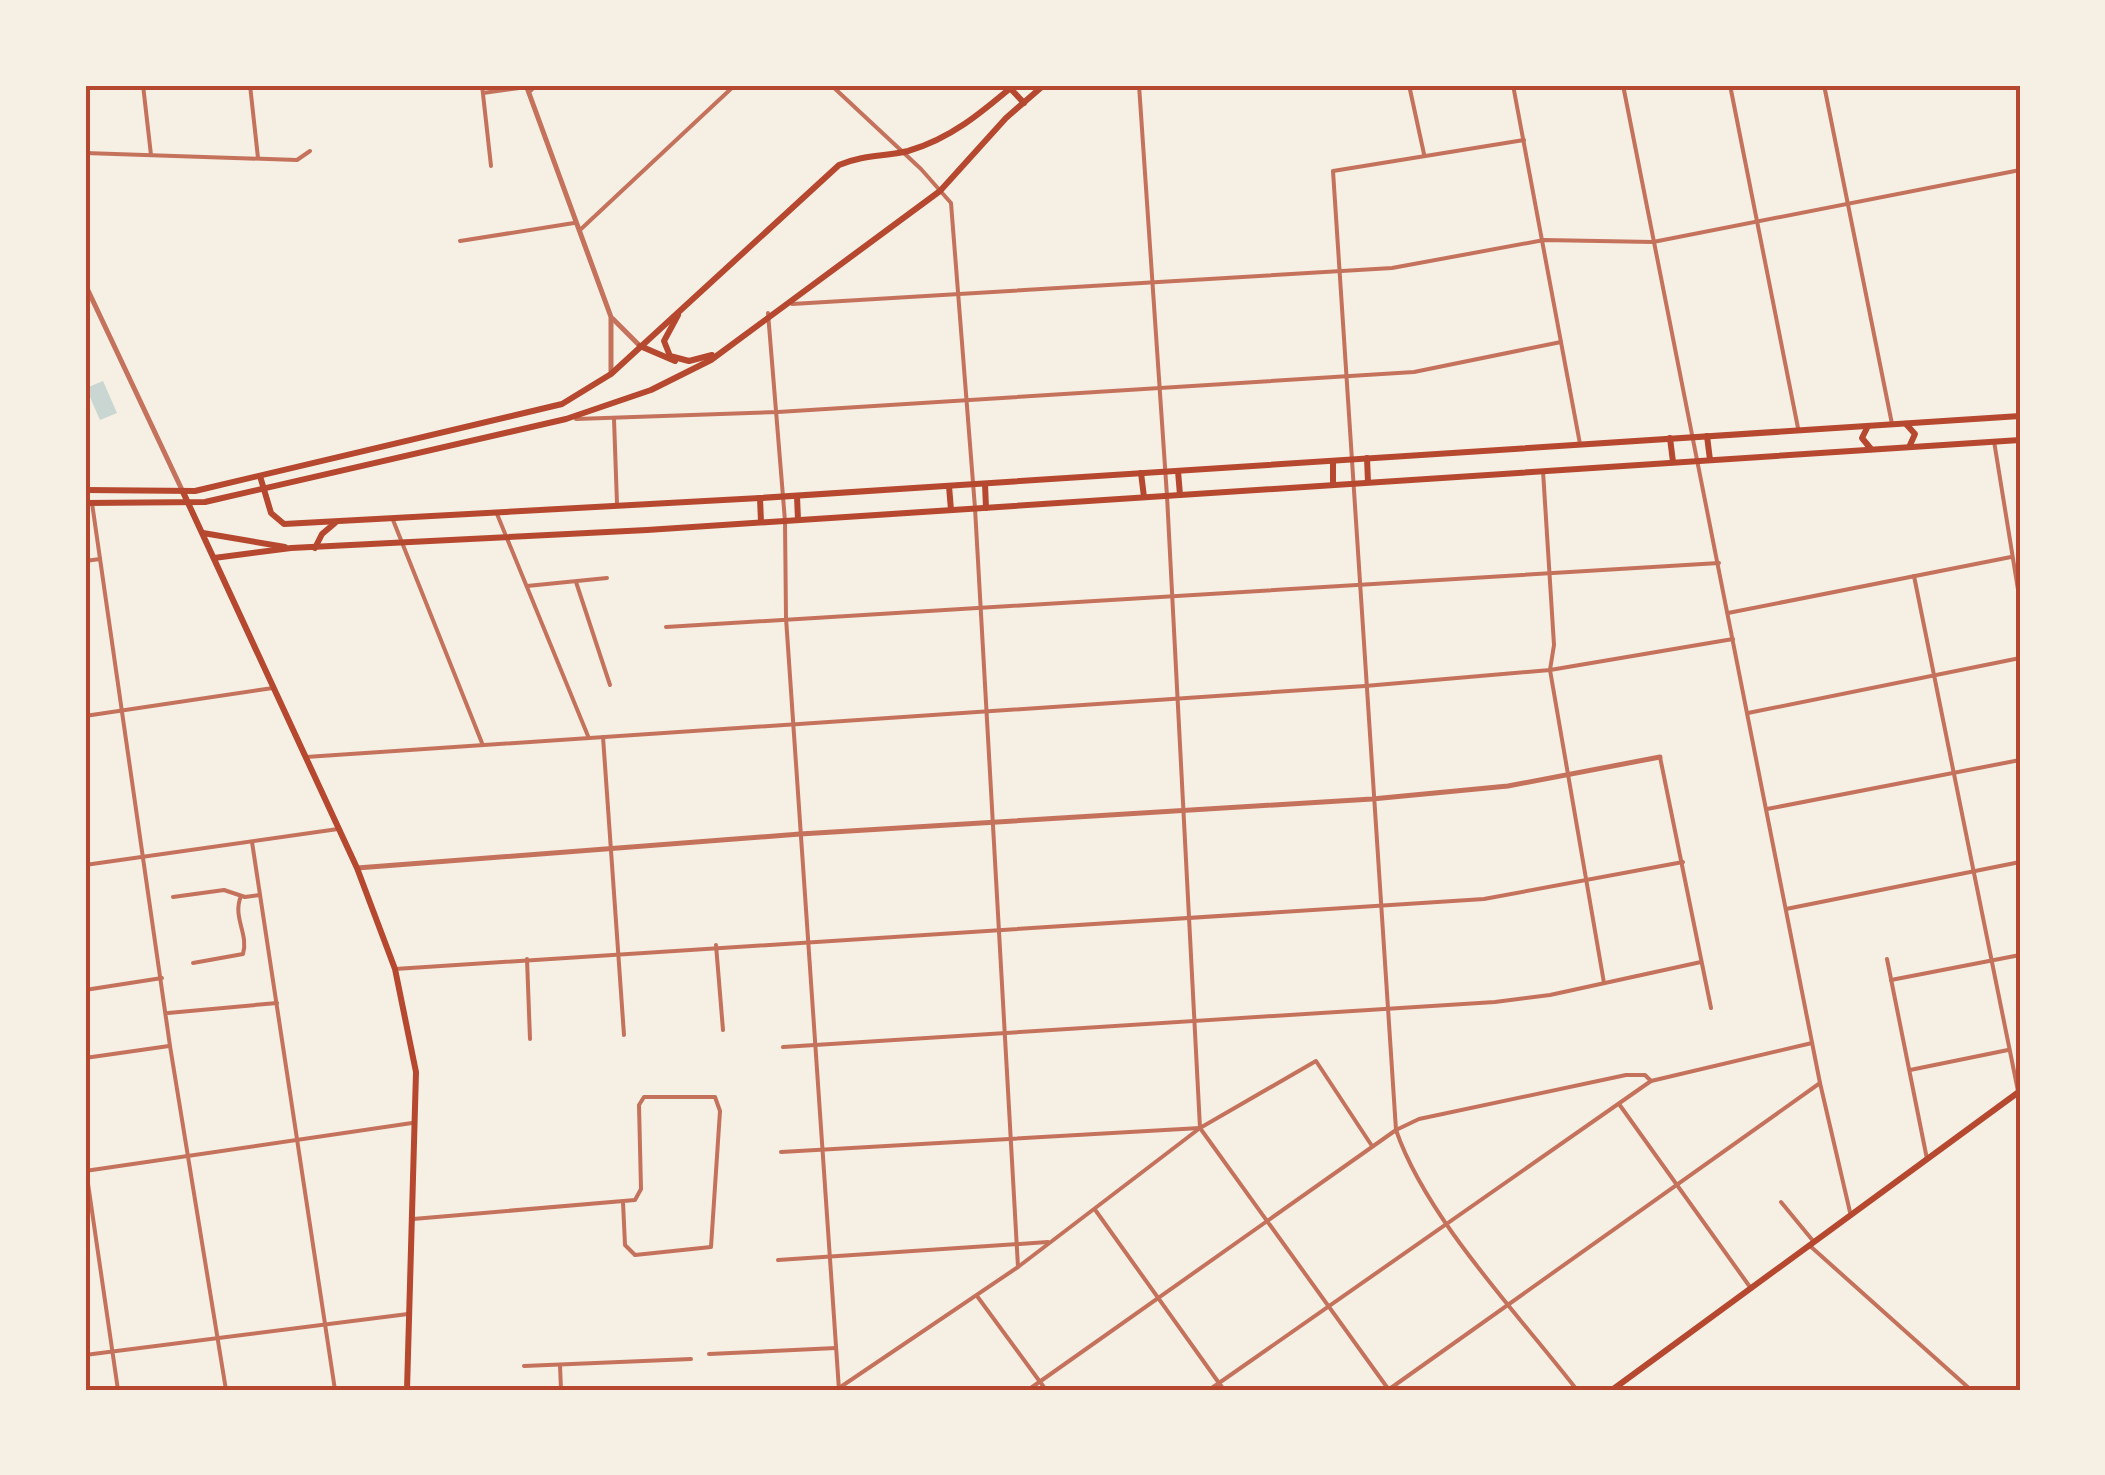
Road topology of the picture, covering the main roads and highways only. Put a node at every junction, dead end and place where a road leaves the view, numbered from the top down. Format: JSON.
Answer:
{"nodes":[{"id":1,"x":1044,"y":85,"type":"edge"},
{"id":2,"x":1010,"y":86,"type":"edge"},
{"id":3,"x":1024,"y":103,"type":"junction"},
{"id":4,"x":686,"y":303,"type":"junction"},
{"id":5,"x":735,"y":342,"type":"junction"},
{"id":6,"x":640,"y":346,"type":"junction"},
{"id":7,"x":676,"y":362,"type":"junction"},
{"id":8,"x":2020,"y":416,"type":"edge"},
{"id":9,"x":1902,"y":423,"type":"junction"},
{"id":10,"x":1873,"y":425,"type":"junction"},
{"id":11,"x":1707,"y":436,"type":"junction"},
{"id":12,"x":1670,"y":438,"type":"junction"},
{"id":13,"x":2020,"y":440,"type":"edge"},
{"id":14,"x":1904,"y":447,"type":"junction"},
{"id":15,"x":1875,"y":449,"type":"junction"},
{"id":16,"x":1367,"y":458,"type":"junction"},
{"id":17,"x":1710,"y":460,"type":"junction"},
{"id":18,"x":1333,"y":461,"type":"junction"},
{"id":19,"x":1673,"y":462,"type":"junction"},
{"id":20,"x":1178,"y":471,"type":"junction"},
{"id":21,"x":1140,"y":473,"type":"junction"},
{"id":22,"x":260,"y":476,"type":"junction"},
{"id":23,"x":1368,"y":482,"type":"junction"},
{"id":24,"x":985,"y":484,"type":"junction"},
{"id":25,"x":1333,"y":485,"type":"junction"},
{"id":26,"x":948,"y":486,"type":"junction"},
{"id":27,"x":85,"y":490,"type":"edge"},
{"id":28,"x":264,"y":490,"type":"junction"},
{"id":29,"x":183,"y":492,"type":"junction"},
{"id":30,"x":1180,"y":495,"type":"junction"},
{"id":31,"x":797,"y":496,"type":"junction"},
{"id":32,"x":1144,"y":497,"type":"junction"},
{"id":33,"x":760,"y":498,"type":"junction"},
{"id":34,"x":89,"y":503,"type":"edge"},
{"id":35,"x":189,"y":504,"type":"junction"},
{"id":36,"x":986,"y":508,"type":"junction"},
{"id":37,"x":951,"y":510,"type":"junction"},
{"id":38,"x":798,"y":520,"type":"junction"},
{"id":39,"x":336,"y":522,"type":"junction"},
{"id":40,"x":761,"y":522,"type":"junction"},
{"id":41,"x":202,"y":533,"type":"junction"},
{"id":42,"x":291,"y":548,"type":"junction"},
{"id":43,"x":315,"y":548,"type":"junction"},
{"id":44,"x":214,"y":558,"type":"junction"},
{"id":45,"x":2019,"y":1091,"type":"edge"},
{"id":46,"x":407,"y":1390,"type":"edge"},
{"id":47,"x":1612,"y":1390,"type":"edge"}],
"edges":[{"from":1,"to":3,"type":"main road"},
{"from":2,"to":3,"type":"main road"},
{"from":2,"to":4,"type":"main road"},
{"from":3,"to":5,"type":"main road"},
{"from":4,"to":6,"type":"main road"},
{"from":4,"to":7,"type":"main road"},
{"from":5,"to":7,"type":"main road"},
{"from":5,"to":28,"type":"main road"},
{"from":6,"to":7,"type":"main road"},
{"from":6,"to":22,"type":"main road"},
{"from":8,"to":9,"type":"main road"},
{"from":9,"to":10,"type":"main road"},
{"from":9,"to":14,"type":"main road"},
{"from":10,"to":11,"type":"main road"},
{"from":10,"to":15,"type":"main road"},
{"from":11,"to":12,"type":"main road"},
{"from":11,"to":17,"type":"main road"},
{"from":12,"to":16,"type":"main road"},
{"from":12,"to":19,"type":"main road"},
{"from":13,"to":14,"type":"main road"},
{"from":14,"to":15,"type":"main road"},
{"from":15,"to":17,"type":"main road"},
{"from":16,"to":18,"type":"main road"},
{"from":16,"to":23,"type":"main road"},
{"from":17,"to":19,"type":"main road"},
{"from":18,"to":20,"type":"main road"},
{"from":18,"to":25,"type":"main road"},
{"from":19,"to":23,"type":"main road"},
{"from":20,"to":21,"type":"main road"},
{"from":20,"to":30,"type":"main road"},
{"from":21,"to":24,"type":"main road"},
{"from":21,"to":32,"type":"main road"},
{"from":22,"to":28,"type":"main road"},
{"from":22,"to":29,"type":"main road"},
{"from":23,"to":25,"type":"main road"},
{"from":24,"to":26,"type":"main road"},
{"from":24,"to":36,"type":"main road"},
{"from":25,"to":30,"type":"main road"},
{"from":26,"to":31,"type":"main road"},
{"from":26,"to":37,"type":"main road"},
{"from":27,"to":29,"type":"main road"},
{"from":28,"to":35,"type":"main road"},
{"from":28,"to":39,"type":"main road"},
{"from":29,"to":35,"type":"main road"},
{"from":30,"to":32,"type":"main road"},
{"from":31,"to":33,"type":"main road"},
{"from":31,"to":38,"type":"main road"},
{"from":32,"to":36,"type":"main road"},
{"from":33,"to":39,"type":"main road"},
{"from":33,"to":40,"type":"main road"},
{"from":34,"to":35,"type":"main road"},
{"from":35,"to":41,"type":"main road"},
{"from":36,"to":37,"type":"main road"},
{"from":37,"to":38,"type":"main road"},
{"from":38,"to":40,"type":"main road"},
{"from":39,"to":43,"type":"main road"},
{"from":40,"to":43,"type":"main road"},
{"from":41,"to":42,"type":"main road"},
{"from":41,"to":44,"type":"main road"},
{"from":42,"to":43,"type":"main road"},
{"from":42,"to":44,"type":"main road"},
{"from":44,"to":46,"type":"main road"},
{"from":45,"to":47,"type":"main road"}]}
